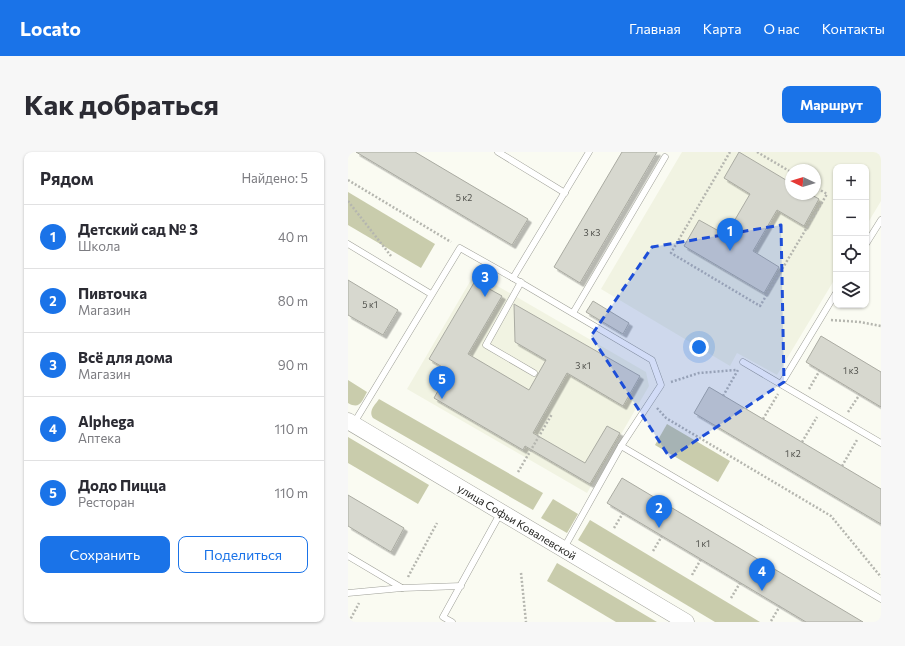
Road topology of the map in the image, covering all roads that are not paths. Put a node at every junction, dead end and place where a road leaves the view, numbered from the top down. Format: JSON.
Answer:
{"nodes":[{"id":1,"x":498,"y":152,"type":"edge"},
{"id":2,"x":589,"y":152,"type":"edge"},
{"id":3,"x":665,"y":157,"type":"dead end"},
{"id":4,"x":565,"y":193,"type":"junction"},
{"id":5,"x":881,"y":220,"type":"edge"},
{"id":6,"x":869,"y":239,"type":"edge"},
{"id":7,"x":348,"y":244,"type":"edge"},
{"id":8,"x":513,"y":278,"type":"junction"},
{"id":9,"x":521,"y":282,"type":"junction"},
{"id":10,"x":431,"y":294,"type":"junction"},
{"id":11,"x":833,"y":298,"type":"edge"},
{"id":12,"x":573,"y":313,"type":"junction"},
{"id":13,"x":743,"y":362,"type":"road end"},
{"id":14,"x":534,"y":373,"type":"dead end"},
{"id":15,"x":782,"y":385,"type":"junction"},
{"id":16,"x":351,"y":423,"type":"edge"},
{"id":17,"x":881,"y":443,"type":"edge"},
{"id":18,"x":621,"y":446,"type":"junction"},
{"id":19,"x":502,"y":512,"type":"junction"},
{"id":20,"x":564,"y":549,"type":"junction"},
{"id":21,"x":348,"y":556,"type":"edge"},
{"id":22,"x":461,"y":586,"type":"junction"},
{"id":23,"x":402,"y":588,"type":"junction"},
{"id":24,"x":348,"y":593,"type":"edge"},
{"id":25,"x":881,"y":599,"type":"edge"},
{"id":26,"x":442,"y":619,"type":"edge"},
{"id":27,"x":452,"y":622,"type":"edge"},
{"id":28,"x":686,"y":622,"type":"edge"}],
"edges":[{"from":1,"to":4,"type":"lane"},
{"from":2,"to":4,"type":"lane"},
{"from":3,"to":12,"type":"lane"},
{"from":4,"to":8,"type":"lane"},
{"from":5,"to":6,"type":"lane"},
{"from":7,"to":10,"type":"lane"},
{"from":8,"to":9,"type":"lane"},
{"from":8,"to":10,"type":"lane"},
{"from":9,"to":12,"type":"lane"},
{"from":9,"to":14,"type":"lane"},
{"from":10,"to":16,"type":"lane"},
{"from":11,"to":15,"type":"lane"},
{"from":12,"to":18,"type":"lane"},
{"from":13,"to":15,"type":"lane"},
{"from":15,"to":17,"type":"lane"},
{"from":16,"to":19,"type":"street","name":"улица Софьи Ковалевской"},
{"from":18,"to":20,"type":"lane"},
{"from":18,"to":25,"type":"lane"},
{"from":19,"to":20,"type":"street","name":"улица Софьи Ковалевской"},
{"from":19,"to":22,"type":"lane"},
{"from":20,"to":28,"type":"street","name":"улица Софьи Ковалевской"},
{"from":21,"to":23,"type":"lane"},
{"from":22,"to":23,"type":"lane"},
{"from":22,"to":26,"type":"lane"},
{"from":23,"to":24,"type":"lane"},
{"from":26,"to":27,"type":"lane"}]}
